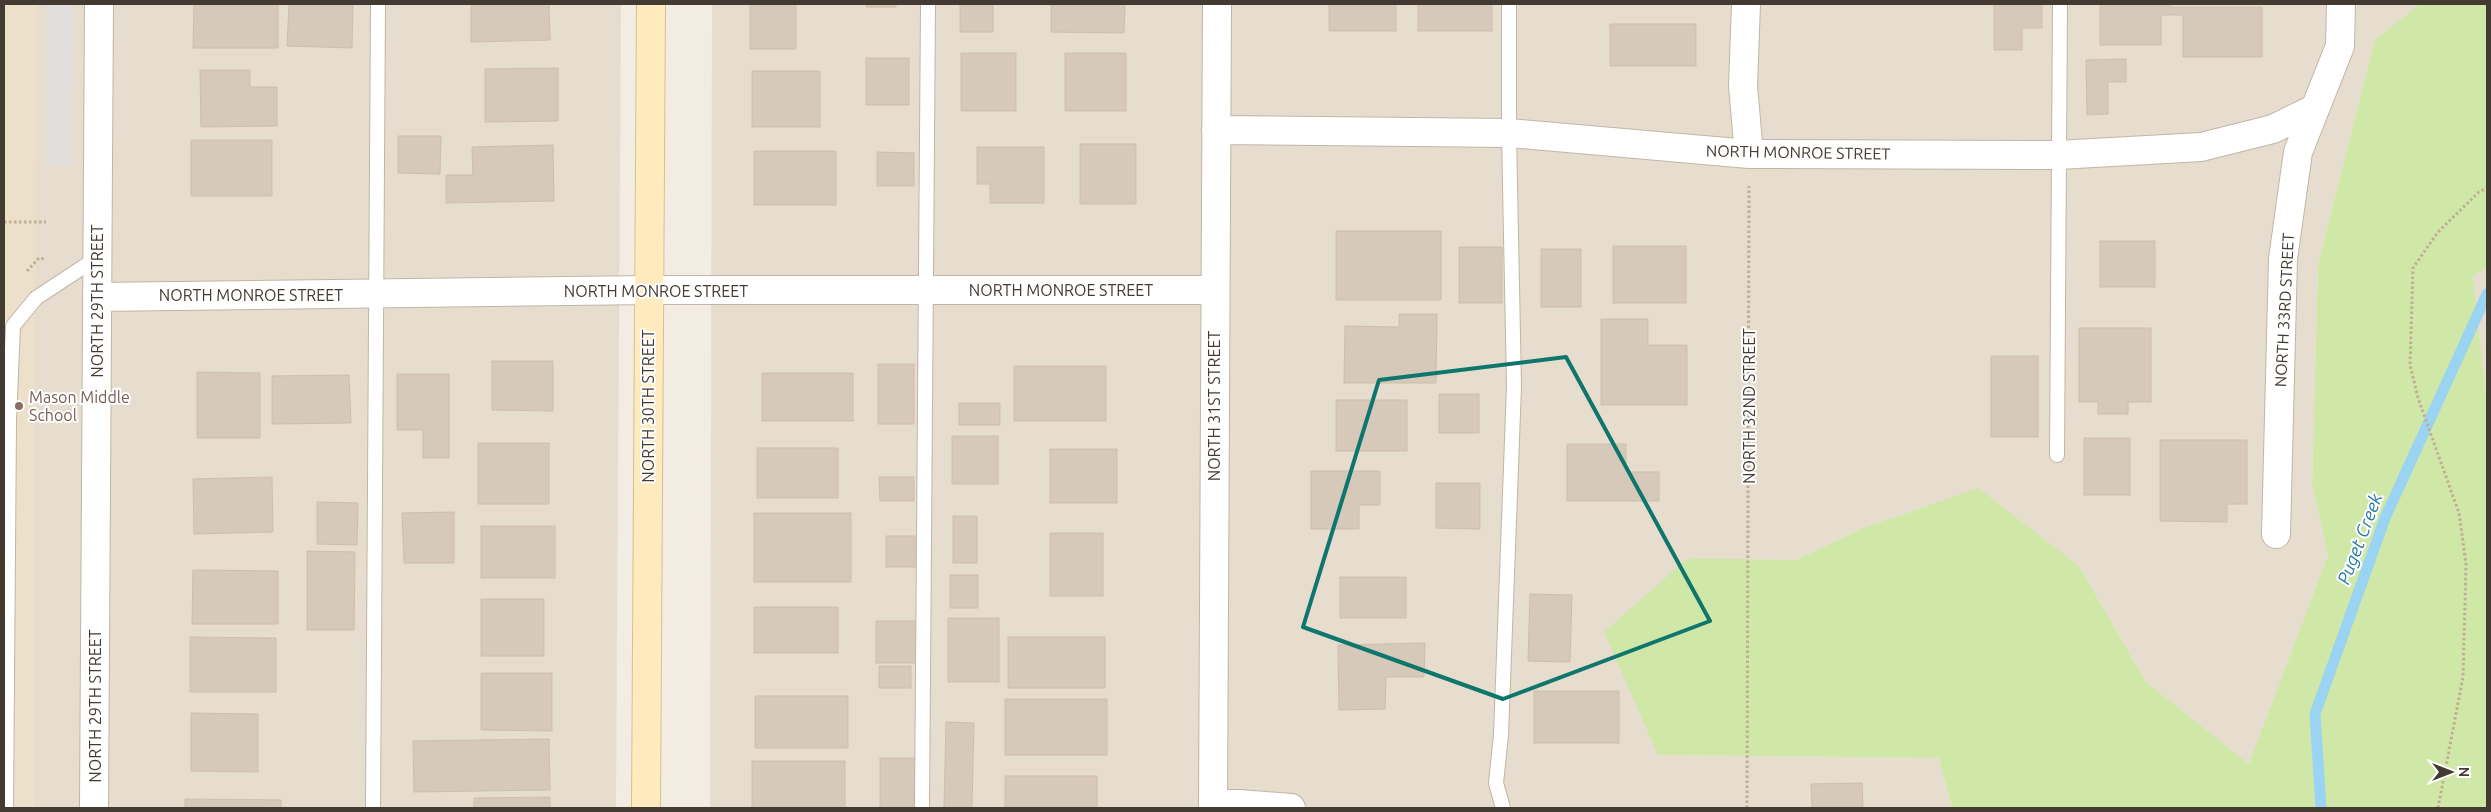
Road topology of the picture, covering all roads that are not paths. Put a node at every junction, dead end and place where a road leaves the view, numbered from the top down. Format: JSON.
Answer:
{"nodes":[{"id":1,"x":99,"y":4,"type":"edge"},
{"id":2,"x":378,"y":4,"type":"edge"},
{"id":3,"x":651,"y":4,"type":"edge"},
{"id":4,"x":928,"y":4,"type":"edge"},
{"id":5,"x":1217,"y":4,"type":"edge"},
{"id":6,"x":1510,"y":4,"type":"edge"},
{"id":7,"x":1746,"y":4,"type":"edge"},
{"id":8,"x":2060,"y":4,"type":"edge"},
{"id":9,"x":2341,"y":4,"type":"edge"},
{"id":10,"x":2314,"y":109,"type":"junction"},
{"id":11,"x":1216,"y":130,"type":"junction"},
{"id":12,"x":1509,"y":133,"type":"junction"},
{"id":13,"x":1749,"y":154,"type":"junction"},
{"id":14,"x":2058,"y":155,"type":"junction"},
{"id":15,"x":97,"y":258,"type":"junction"},
{"id":16,"x":649,"y":290,"type":"junction"},
{"id":17,"x":926,"y":290,"type":"junction"},
{"id":18,"x":1214,"y":290,"type":"junction"},
{"id":19,"x":377,"y":295,"type":"junction"},
{"id":20,"x":97,"y":297,"type":"junction"},
{"id":21,"x":2057,"y":455,"type":"dead end"},
{"id":22,"x":2276,"y":534,"type":"dead end"},
{"id":23,"x":1213,"y":805,"type":"edge"},
{"id":24,"x":6,"y":808,"type":"edge"},
{"id":25,"x":94,"y":808,"type":"edge"},
{"id":26,"x":373,"y":808,"type":"edge"},
{"id":27,"x":646,"y":808,"type":"edge"},
{"id":28,"x":922,"y":808,"type":"edge"},
{"id":29,"x":1291,"y":808,"type":"edge"},
{"id":30,"x":1503,"y":808,"type":"edge"}],
"edges":[{"from":1,"to":15,"type":"street","name":"NORTH 29TH STREET"},
{"from":2,"to":19,"type":"lane"},
{"from":3,"to":16,"type":"main road","name":"NORTH 30TH STREET"},
{"from":4,"to":17,"type":"lane"},
{"from":5,"to":11,"type":"street","name":"NORTH 31ST STREET"},
{"from":6,"to":12,"type":"lane"},
{"from":7,"to":13,"type":"street"},
{"from":8,"to":14,"type":"lane"},
{"from":9,"to":10,"type":"street","name":"NORTH 33RD STREET"},
{"from":10,"to":14,"type":"street","name":"NORTH MONROE STREET"},
{"from":10,"to":22,"type":"street","name":"NORTH 33RD STREET"},
{"from":11,"to":12,"type":"street","name":"NORTH MONROE STREET"},
{"from":11,"to":18,"type":"street","name":"NORTH 31ST STREET"},
{"from":12,"to":13,"type":"street","name":"NORTH MONROE STREET"},
{"from":12,"to":30,"type":"lane"},
{"from":13,"to":14,"type":"street","name":"NORTH MONROE STREET"},
{"from":14,"to":21,"type":"lane"},
{"from":15,"to":20,"type":"street","name":"NORTH 29TH STREET"},
{"from":15,"to":24,"type":"lane"},
{"from":16,"to":17,"type":"street","name":"NORTH MONROE STREET"},
{"from":16,"to":19,"type":"street","name":"NORTH MONROE STREET"},
{"from":16,"to":27,"type":"main road","name":"NORTH 30TH STREET"},
{"from":17,"to":18,"type":"street","name":"NORTH MONROE STREET"},
{"from":17,"to":28,"type":"lane"},
{"from":18,"to":23,"type":"street","name":"NORTH 31ST STREET"},
{"from":19,"to":20,"type":"street","name":"NORTH MONROE STREET"},
{"from":19,"to":26,"type":"lane"},
{"from":20,"to":25,"type":"street","name":"NORTH 29TH STREET"},
{"from":23,"to":29,"type":"street"}]}
